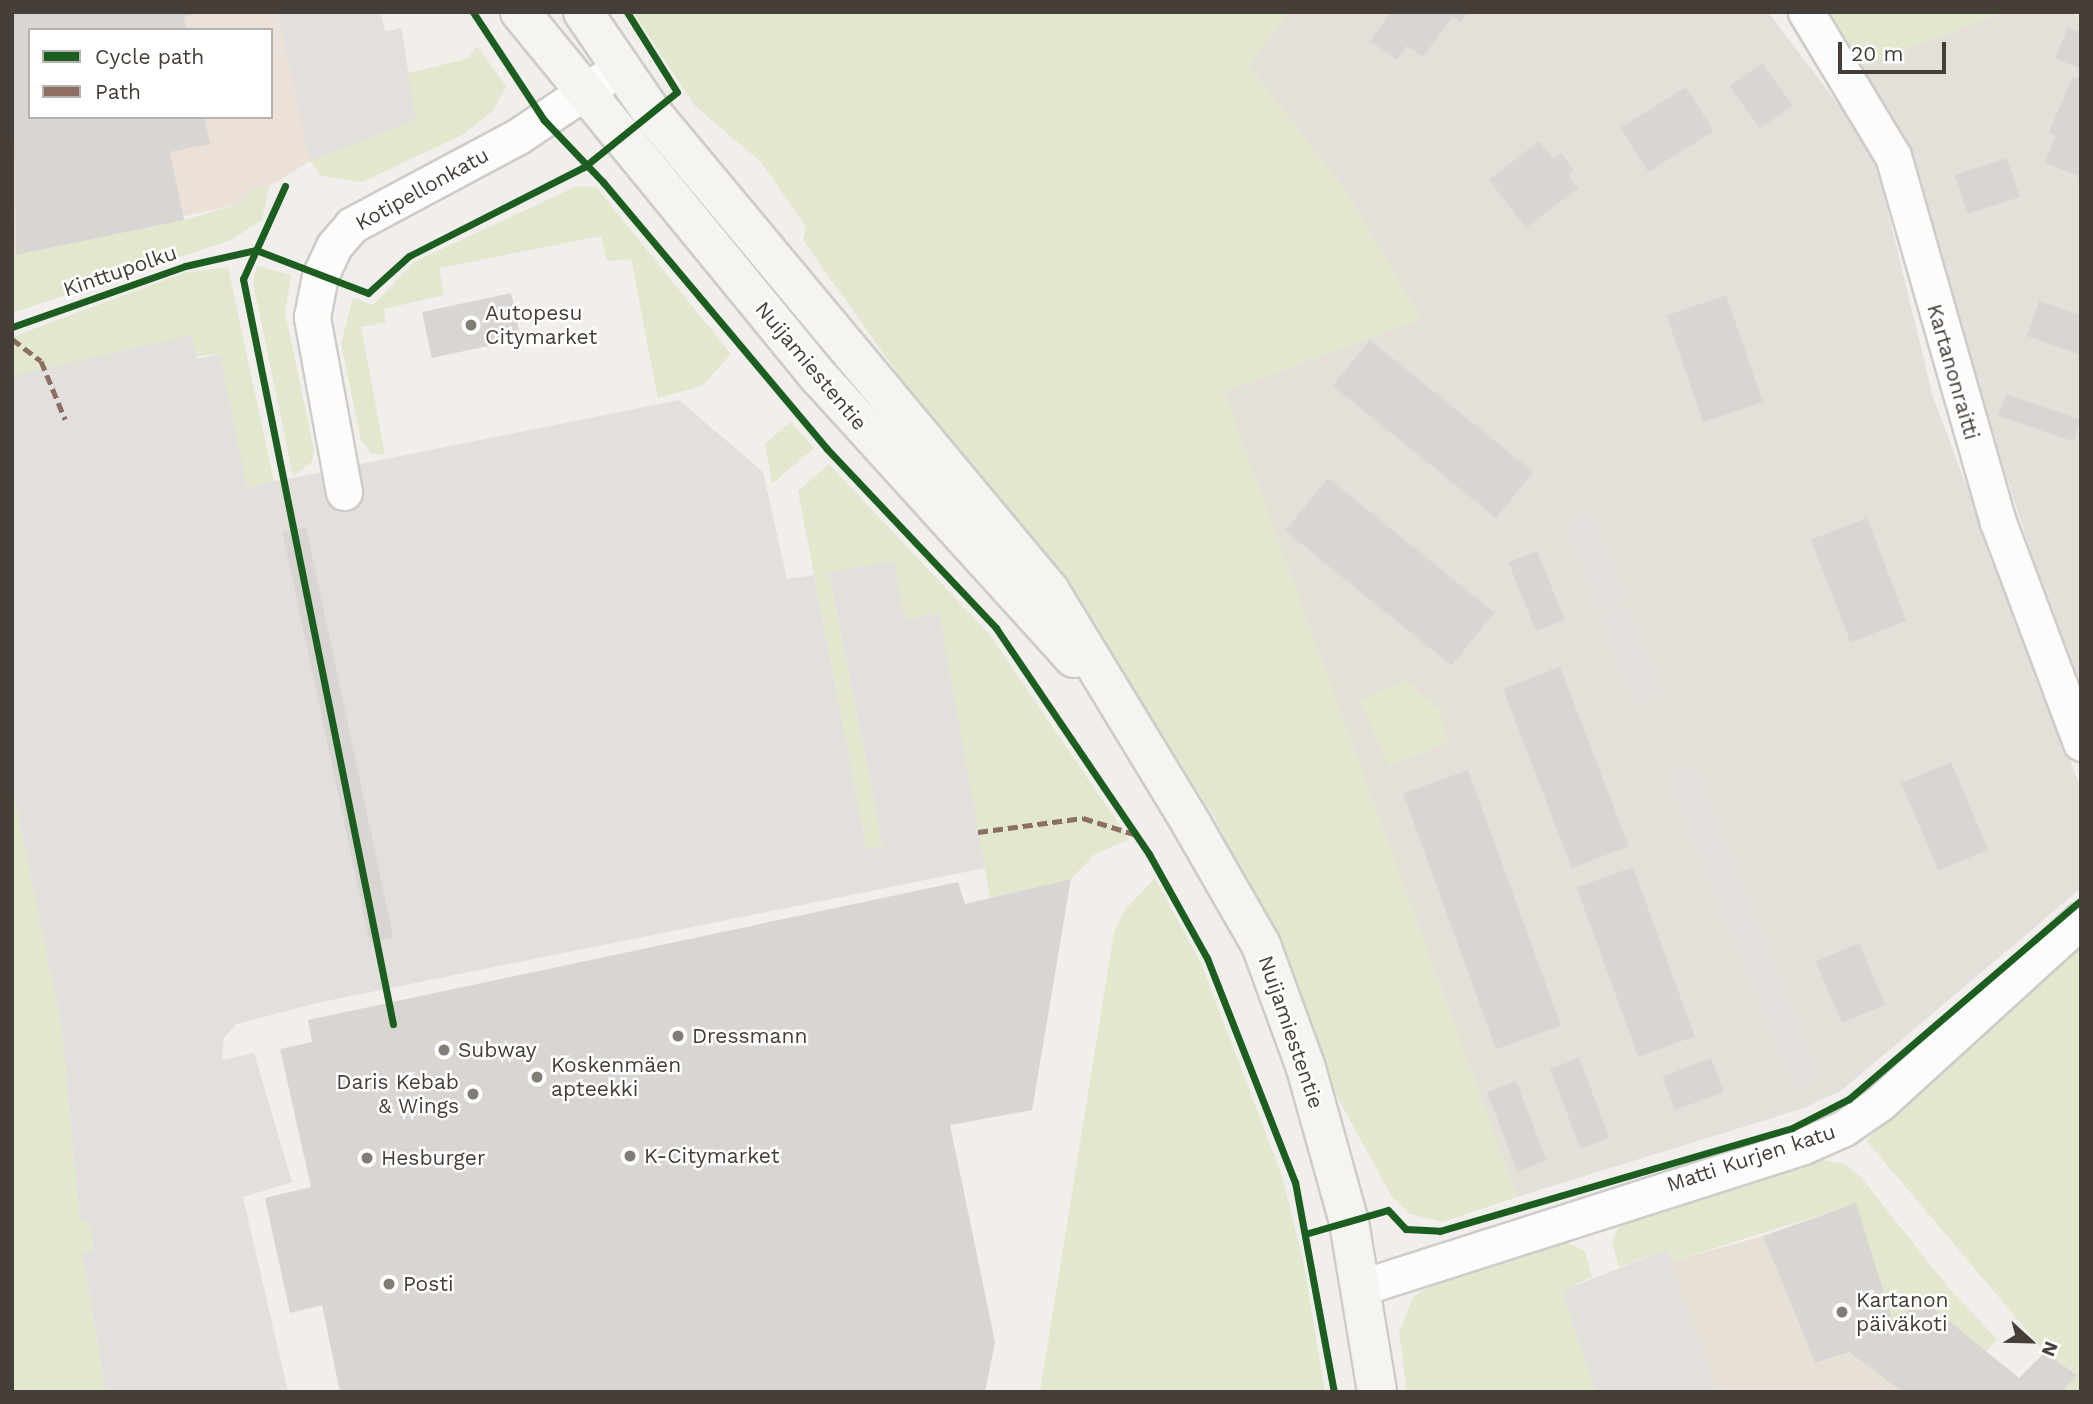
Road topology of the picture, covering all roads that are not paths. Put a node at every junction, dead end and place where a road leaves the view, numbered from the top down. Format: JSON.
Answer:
{"nodes":[{"id":1,"x":520,"y":12,"type":"edge"},
{"id":2,"x":583,"y":12,"type":"edge"},
{"id":3,"x":1806,"y":12,"type":"edge"},
{"id":4,"x":621,"y":67,"type":"junction"},
{"id":5,"x":583,"y":94,"type":"junction"},
{"id":6,"x":344,"y":492,"type":"dead end"},
{"id":7,"x":1119,"y":705,"type":"junction"},
{"id":8,"x":2081,"y":743,"type":"edge"},
{"id":9,"x":2081,"y":919,"type":"edge"},
{"id":10,"x":1359,"y":1288,"type":"junction"},
{"id":11,"x":1377,"y":1392,"type":"edge"}],
"edges":[{"from":1,"to":5,"type":"main road","name":"Nuijamiestentie"},
{"from":2,"to":4,"type":"main road","name":"Nuijamiestentie"},
{"from":3,"to":8,"type":"street","name":"Kartanonraitti"},
{"from":4,"to":5,"type":"street","name":"Kotipellonkatu"},
{"from":4,"to":7,"type":"main road","name":"Nuijamiestentie"},
{"from":5,"to":6,"type":"street","name":"Kotipellonkatu"},
{"from":5,"to":7,"type":"main road","name":"Nuijamiestentie"},
{"from":7,"to":10,"type":"main road","name":"Nuijamiestentie"},
{"from":9,"to":10,"type":"street","name":"Matti Kurjen katu"},
{"from":10,"to":11,"type":"main road","name":"Nuijamiestentie"}]}
